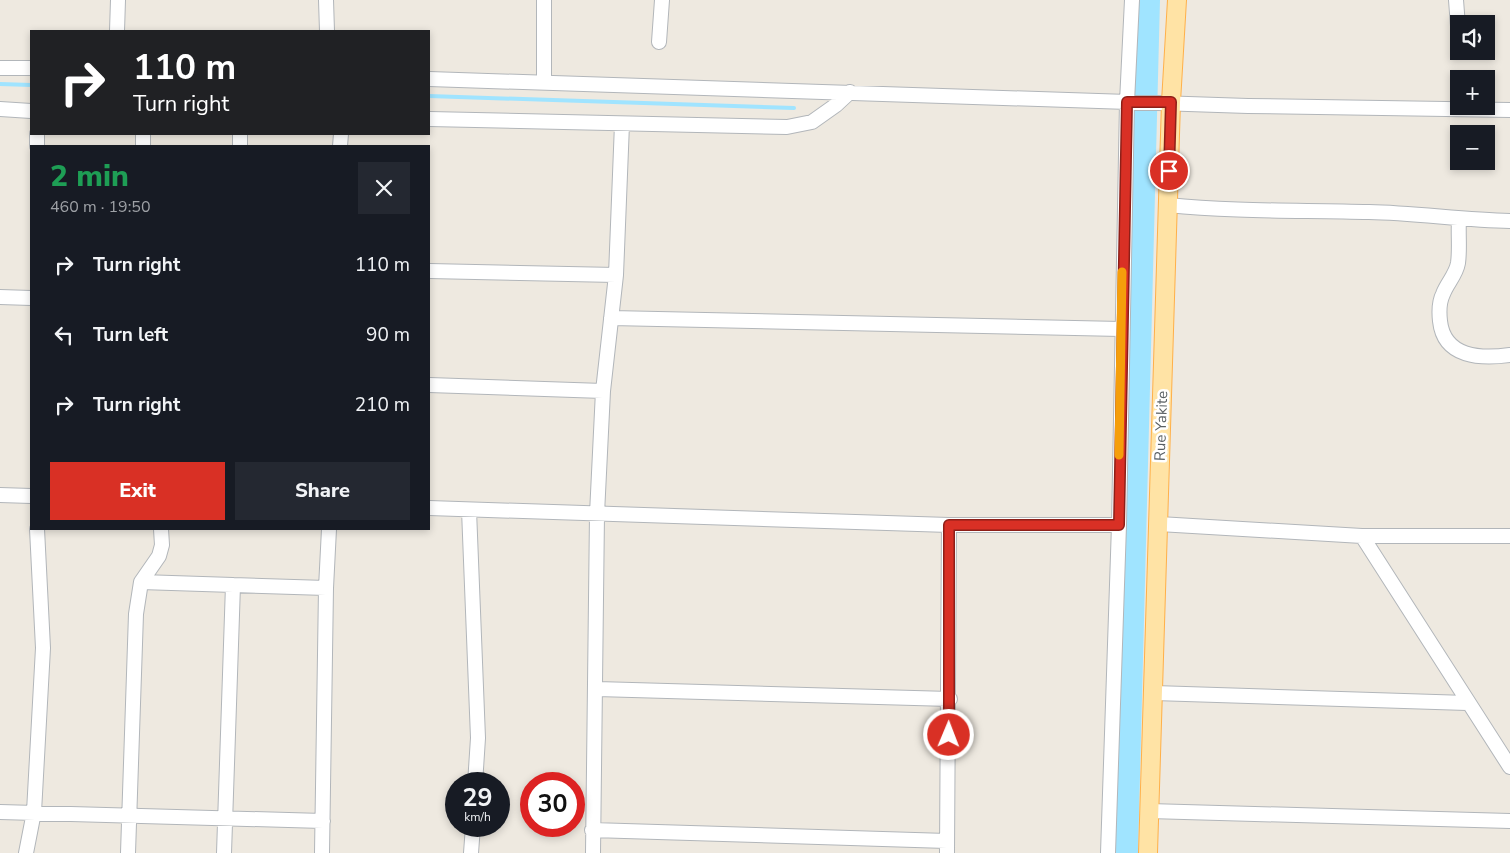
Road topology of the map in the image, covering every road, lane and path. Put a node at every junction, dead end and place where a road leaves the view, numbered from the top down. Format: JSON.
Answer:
{"nodes":[{"id":1,"x":118,"y":0,"type":"edge"},
{"id":2,"x":326,"y":0,"type":"edge"},
{"id":3,"x":544,"y":0,"type":"edge"},
{"id":4,"x":662,"y":0,"type":"edge"},
{"id":5,"x":1132,"y":0,"type":"edge"},
{"id":6,"x":1176,"y":0,"type":"edge"},
{"id":7,"x":1456,"y":0,"type":"edge"},
{"id":8,"x":1457,"y":15,"type":"edge"},
{"id":9,"x":117,"y":30,"type":"edge"},
{"id":10,"x":327,"y":30,"type":"edge"},
{"id":11,"x":659,"y":42,"type":"dead end"},
{"id":12,"x":0,"y":68,"type":"edge"},
{"id":13,"x":30,"y":68,"type":"edge"},
{"id":14,"x":430,"y":79,"type":"edge"},
{"id":15,"x":544,"y":82,"type":"junction"},
{"id":16,"x":850,"y":92,"type":"junction"},
{"id":17,"x":1127,"y":102,"type":"junction"},
{"id":18,"x":1171,"y":102,"type":"junction"},
{"id":19,"x":0,"y":109,"type":"edge"},
{"id":20,"x":1510,"y":110,"type":"edge"},
{"id":21,"x":30,"y":111,"type":"edge"},
{"id":22,"x":430,"y":119,"type":"edge"},
{"id":23,"x":622,"y":124,"type":"junction"},
{"id":24,"x":1168,"y":205,"type":"junction"},
{"id":25,"x":1459,"y":220,"type":"junction"},
{"id":26,"x":1510,"y":221,"type":"edge"},
{"id":27,"x":430,"y":271,"type":"edge"},
{"id":28,"x":616,"y":275,"type":"junction"},
{"id":29,"x":0,"y":298,"type":"edge"},
{"id":30,"x":30,"y":298,"type":"edge"},
{"id":31,"x":611,"y":318,"type":"junction"},
{"id":32,"x":1121,"y":329,"type":"junction"},
{"id":33,"x":1510,"y":355,"type":"edge"},
{"id":34,"x":430,"y":385,"type":"edge"},
{"id":35,"x":603,"y":391,"type":"junction"},
{"id":36,"x":0,"y":495,"type":"edge"},
{"id":37,"x":30,"y":496,"type":"edge"},
{"id":38,"x":430,"y":508,"type":"edge"},
{"id":39,"x":469,"y":510,"type":"junction"},
{"id":40,"x":597,"y":514,"type":"junction"},
{"id":41,"x":1159,"y":524,"type":"junction"},
{"id":42,"x":949,"y":525,"type":"junction"},
{"id":43,"x":1119,"y":525,"type":"junction"},
{"id":44,"x":37,"y":530,"type":"edge"},
{"id":45,"x":161,"y":530,"type":"edge"},
{"id":46,"x":329,"y":530,"type":"edge"},
{"id":47,"x":1362,"y":536,"type":"junction"},
{"id":48,"x":1510,"y":536,"type":"edge"},
{"id":49,"x":141,"y":582,"type":"junction"},
{"id":50,"x":233,"y":585,"type":"junction"},
{"id":51,"x":326,"y":588,"type":"junction"},
{"id":52,"x":597,"y":689,"type":"junction"},
{"id":53,"x":1154,"y":692,"type":"junction"},
{"id":54,"x":950,"y":699,"type":"junction"},
{"id":55,"x":1467,"y":703,"type":"junction"},
{"id":56,"x":1510,"y":767,"type":"edge"},
{"id":57,"x":476,"y":772,"type":"edge"},
{"id":58,"x":1149,"y":811,"type":"junction"},
{"id":59,"x":0,"y":812,"type":"edge"},
{"id":60,"x":34,"y":812,"type":"junction"},
{"id":61,"x":128,"y":817,"type":"junction"},
{"id":62,"x":224,"y":819,"type":"junction"},
{"id":63,"x":323,"y":821,"type":"junction"},
{"id":64,"x":1510,"y":821,"type":"edge"},
{"id":65,"x":592,"y":830,"type":"junction"},
{"id":66,"x":472,"y":837,"type":"edge"},
{"id":67,"x":947,"y":847,"type":"edge"},
{"id":68,"x":26,"y":853,"type":"edge"},
{"id":69,"x":128,"y":853,"type":"edge"},
{"id":70,"x":224,"y":853,"type":"edge"},
{"id":71,"x":322,"y":853,"type":"edge"},
{"id":72,"x":471,"y":853,"type":"edge"},
{"id":73,"x":594,"y":853,"type":"edge"},
{"id":74,"x":1108,"y":853,"type":"edge"},
{"id":75,"x":1148,"y":853,"type":"edge"}],
"edges":[{"from":1,"to":9,"type":"street"},
{"from":2,"to":10,"type":"street"},
{"from":3,"to":15,"type":"street"},
{"from":4,"to":11,"type":"street"},
{"from":5,"to":17,"type":"street"},
{"from":6,"to":18,"type":"main road","name":"Rue Yakite"},
{"from":7,"to":8,"type":"street"},
{"from":12,"to":13,"type":"street"},
{"from":14,"to":15,"type":"street"},
{"from":15,"to":16,"type":"street"},
{"from":16,"to":17,"type":"street"},
{"from":16,"to":23,"type":"street"},
{"from":17,"to":18,"type":"street"},
{"from":17,"to":32,"type":"street"},
{"from":18,"to":20,"type":"street"},
{"from":18,"to":24,"type":"main road","name":"Rue Yakite"},
{"from":19,"to":21,"type":"street"},
{"from":22,"to":23,"type":"street"},
{"from":23,"to":28,"type":"street"},
{"from":24,"to":25,"type":"street"},
{"from":24,"to":41,"type":"main road","name":"Rue Yakite"},
{"from":25,"to":26,"type":"street"},
{"from":25,"to":33,"type":"street"},
{"from":27,"to":28,"type":"street"},
{"from":28,"to":31,"type":"street"},
{"from":29,"to":30,"type":"street"},
{"from":31,"to":32,"type":"street"},
{"from":31,"to":35,"type":"street"},
{"from":32,"to":43,"type":"street"},
{"from":34,"to":35,"type":"street"},
{"from":35,"to":40,"type":"street"},
{"from":36,"to":37,"type":"street"},
{"from":38,"to":39,"type":"street"},
{"from":39,"to":40,"type":"street"},
{"from":39,"to":57,"type":"street"},
{"from":40,"to":42,"type":"street"},
{"from":40,"to":52,"type":"street"},
{"from":41,"to":47,"type":"street"},
{"from":41,"to":53,"type":"main road","name":"Rue Yakite"},
{"from":42,"to":43,"type":"street"},
{"from":42,"to":54,"type":"street"},
{"from":43,"to":74,"type":"street"},
{"from":44,"to":60,"type":"street"},
{"from":45,"to":49,"type":"street"},
{"from":46,"to":51,"type":"street"},
{"from":47,"to":48,"type":"street"},
{"from":47,"to":55,"type":"street"},
{"from":49,"to":50,"type":"street"},
{"from":49,"to":61,"type":"street"},
{"from":50,"to":51,"type":"street"},
{"from":50,"to":62,"type":"street"},
{"from":51,"to":63,"type":"street"},
{"from":52,"to":54,"type":"street"},
{"from":52,"to":65,"type":"street"},
{"from":53,"to":55,"type":"street"},
{"from":53,"to":58,"type":"main road","name":"Rue Yakite"},
{"from":54,"to":67,"type":"street"},
{"from":55,"to":56,"type":"street"},
{"from":58,"to":64,"type":"street"},
{"from":58,"to":75,"type":"main road","name":"Rue Yakite"},
{"from":59,"to":60,"type":"street"},
{"from":60,"to":61,"type":"street"},
{"from":60,"to":68,"type":"street"},
{"from":61,"to":62,"type":"street"},
{"from":61,"to":69,"type":"street"},
{"from":62,"to":63,"type":"street"},
{"from":62,"to":70,"type":"street"},
{"from":63,"to":71,"type":"street"},
{"from":65,"to":67,"type":"street"},
{"from":65,"to":73,"type":"street"},
{"from":66,"to":72,"type":"street"}]}
